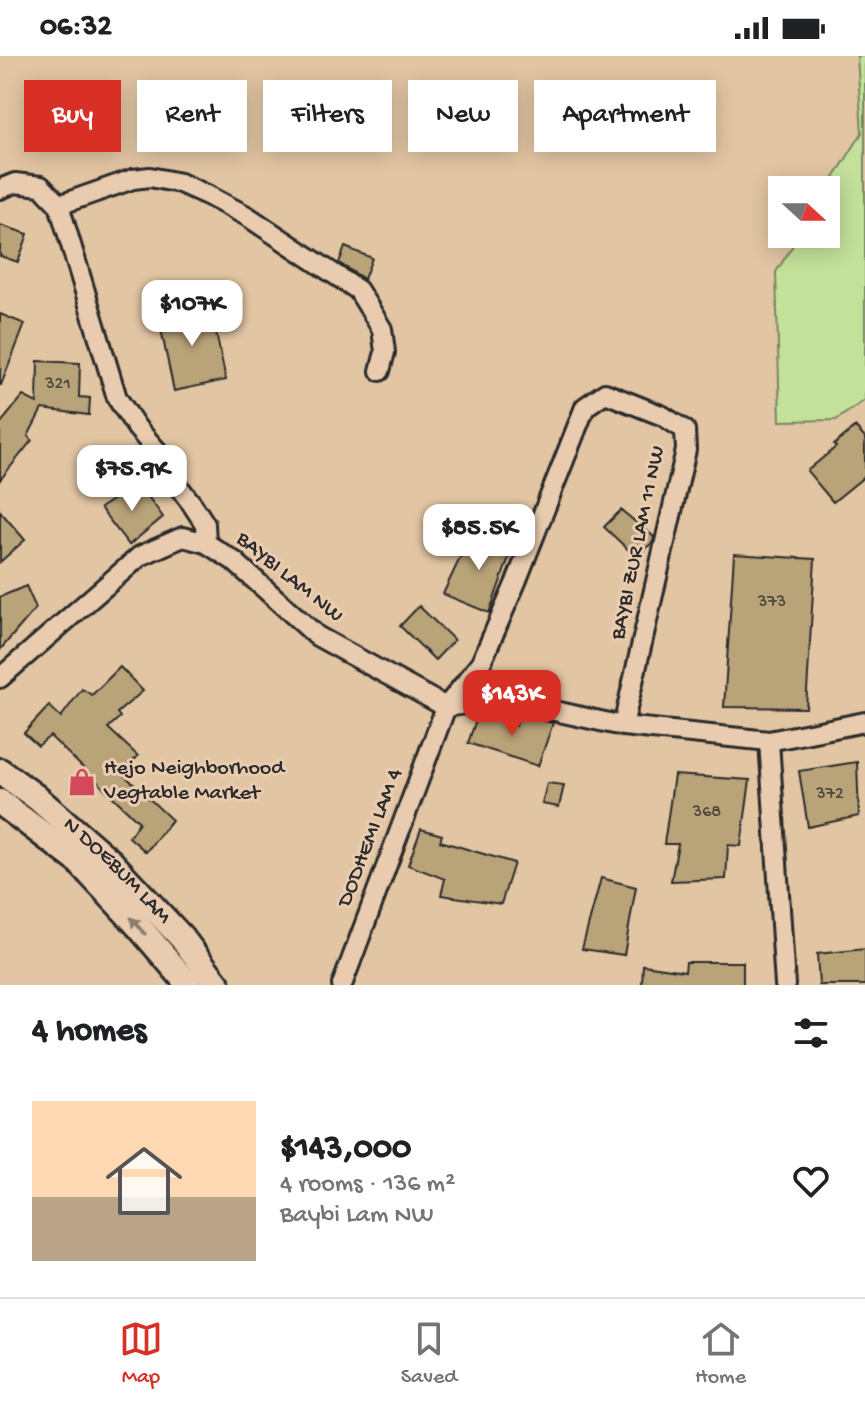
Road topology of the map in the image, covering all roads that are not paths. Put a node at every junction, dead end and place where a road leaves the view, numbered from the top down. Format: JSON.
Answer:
{"nodes":[{"id":1,"x":0,"y":189,"type":"edge"},
{"id":2,"x":59,"y":205,"type":"junction"},
{"id":3,"x":380,"y":371,"type":"dead end"},
{"id":4,"x":206,"y":543,"type":"junction"},
{"id":5,"x":0,"y":678,"type":"edge"},
{"id":6,"x":446,"y":707,"type":"junction"},
{"id":7,"x":865,"y":722,"type":"edge"},
{"id":8,"x":623,"y":726,"type":"junction"},
{"id":9,"x":769,"y":741,"type":"junction"},
{"id":10,"x":0,"y":771,"type":"edge"},
{"id":11,"x":0,"y":802,"type":"edge"},
{"id":12,"x":189,"y":985,"type":"edge"},
{"id":13,"x":218,"y":985,"type":"edge"},
{"id":14,"x":342,"y":985,"type":"edge"},
{"id":15,"x":785,"y":985,"type":"edge"}],
"edges":[{"from":1,"to":2,"type":"street"},
{"from":2,"to":3,"type":"street"},
{"from":2,"to":4,"type":"street"},
{"from":4,"to":5,"type":"street","name":"BAYBI LAM NW"},
{"from":4,"to":6,"type":"street","name":"BAYBI LAM NW"},
{"from":6,"to":8,"type":"street"},
{"from":6,"to":8,"type":"street","name":"BAYBI ZUR LAM 11 NW"},
{"from":6,"to":14,"type":"street","name":"DODHEMI LAM 4"},
{"from":7,"to":9,"type":"street"},
{"from":8,"to":9,"type":"street"},
{"from":9,"to":15,"type":"street"},
{"from":10,"to":13,"type":"main road","name":"N DOEBUM LAM"},
{"from":12,"to":11,"type":"main road","name":"N DOEBUM LAM","one_way":true}]}
